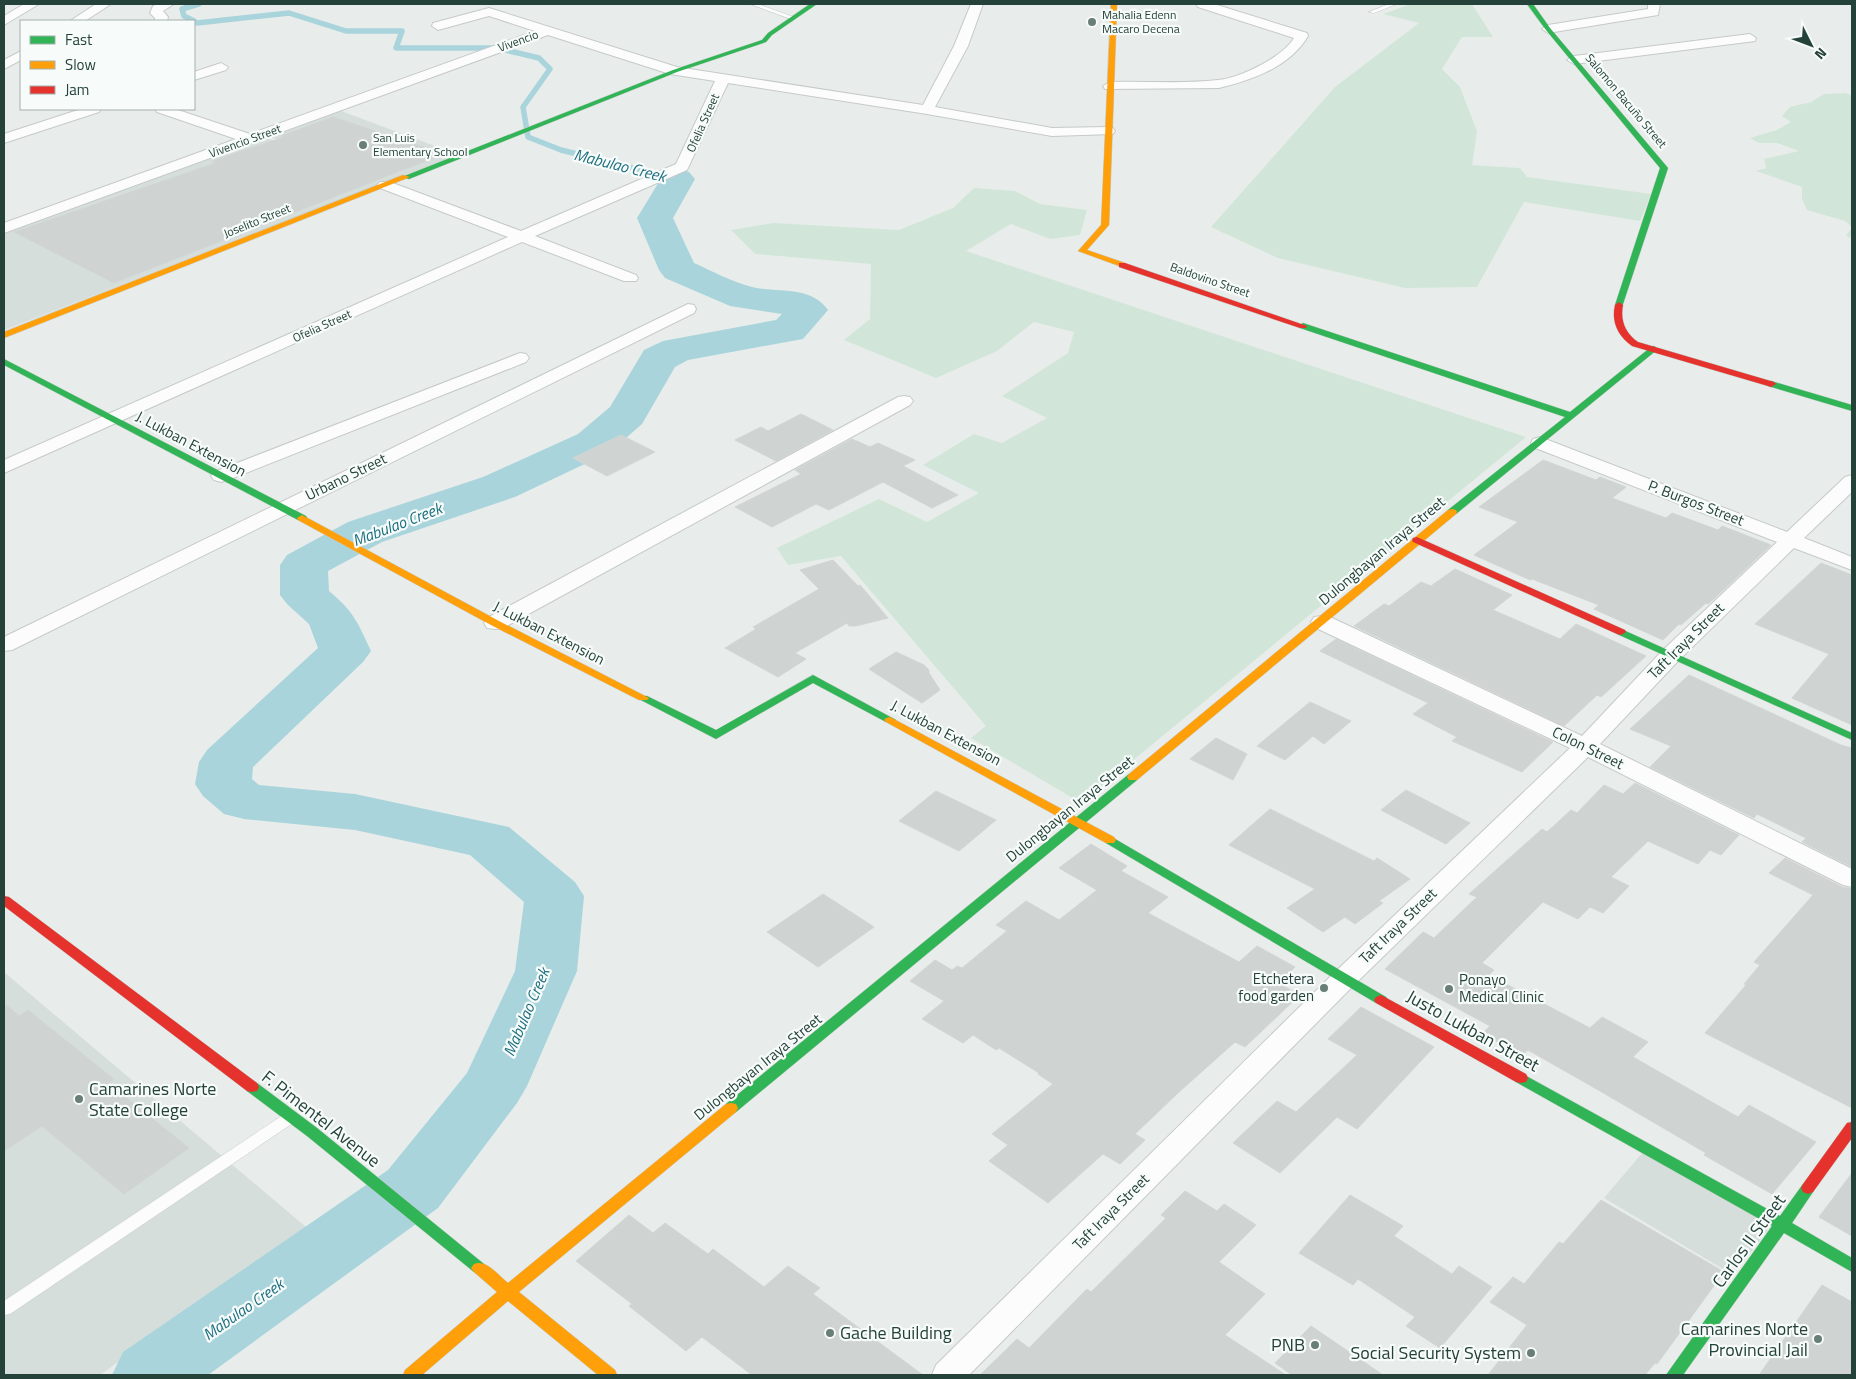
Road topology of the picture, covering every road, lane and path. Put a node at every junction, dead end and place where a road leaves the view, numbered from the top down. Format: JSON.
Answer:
{"nodes":[{"id":1,"x":33,"y":4,"type":"edge"},
{"id":2,"x":105,"y":4,"type":"edge"},
{"id":3,"x":168,"y":4,"type":"edge"},
{"id":4,"x":753,"y":4,"type":"edge"},
{"id":5,"x":814,"y":4,"type":"edge"},
{"id":6,"x":977,"y":4,"type":"edge"},
{"id":7,"x":1114,"y":4,"type":"edge"},
{"id":8,"x":1202,"y":4,"type":"edge"},
{"id":9,"x":1394,"y":4,"type":"edge"},
{"id":10,"x":1530,"y":4,"type":"edge"},
{"id":11,"x":1654,"y":4,"type":"edge"},
{"id":12,"x":1372,"y":12,"type":"dead end"},
{"id":13,"x":793,"y":18,"type":"junction"},
{"id":14,"x":78,"y":20,"type":"edge"},
{"id":15,"x":161,"y":20,"type":"edge"},
{"id":16,"x":4,"y":21,"type":"edge"},
{"id":17,"x":438,"y":26,"type":"dead end"},
{"id":18,"x":1548,"y":29,"type":"junction"},
{"id":19,"x":550,"y":30,"type":"junction"},
{"id":20,"x":1750,"y":38,"type":"dead end"},
{"id":21,"x":486,"y":53,"type":"joint"},
{"id":22,"x":20,"y":55,"type":"edge"},
{"id":23,"x":1574,"y":60,"type":"junction"},
{"id":24,"x":4,"y":65,"type":"edge"},
{"id":25,"x":20,"y":65,"type":"edge"},
{"id":26,"x":220,"y":67,"type":"dead end"},
{"id":27,"x":4,"y":71,"type":"edge"},
{"id":28,"x":674,"y":71,"type":"junction"},
{"id":29,"x":195,"y":76,"type":"edge"},
{"id":30,"x":723,"y":79,"type":"junction"},
{"id":31,"x":1110,"y":86,"type":"junction"},
{"id":32,"x":91,"y":110,"type":"edge"},
{"id":33,"x":165,"y":110,"type":"edge"},
{"id":34,"x":927,"y":110,"type":"junction"},
{"id":35,"x":1108,"y":131,"type":"junction"},
{"id":36,"x":4,"y":139,"type":"edge"},
{"id":37,"x":250,"y":139,"type":"junction"},
{"id":38,"x":385,"y":185,"type":"junction"},
{"id":39,"x":4,"y":228,"type":"edge"},
{"id":40,"x":520,"y":237,"type":"junction"},
{"id":41,"x":630,"y":278,"type":"dead end"},
{"id":42,"x":688,"y":308,"type":"dead end"},
{"id":43,"x":4,"y":335,"type":"edge"},
{"id":44,"x":1654,"y":349,"type":"junction"},
{"id":45,"x":520,"y":358,"type":"dead end"},
{"id":46,"x":4,"y":362,"type":"edge"},
{"id":47,"x":904,"y":401,"type":"dead end"},
{"id":48,"x":1852,"y":408,"type":"edge"},
{"id":49,"x":1572,"y":416,"type":"junction"},
{"id":50,"x":113,"y":420,"type":"junction"},
{"id":51,"x":1540,"y":443,"type":"junction"},
{"id":52,"x":4,"y":467,"type":"edge"},
{"id":53,"x":221,"y":476,"type":"junction"},
{"id":54,"x":1852,"y":482,"type":"edge"},
{"id":55,"x":282,"y":508,"type":"junction"},
{"id":56,"x":1417,"y":540,"type":"junction"},
{"id":57,"x":1790,"y":540,"type":"junction"},
{"id":58,"x":1852,"y":564,"type":"edge"},
{"id":59,"x":1322,"y":622,"type":"junction"},
{"id":60,"x":494,"y":623,"type":"junction"},
{"id":61,"x":4,"y":645,"type":"edge"},
{"id":62,"x":1671,"y":655,"type":"junction"},
{"id":63,"x":1852,"y":737,"type":"edge"},
{"id":64,"x":1586,"y":746,"type":"junction"},
{"id":65,"x":1079,"y":822,"type":"junction"},
{"id":66,"x":1852,"y":879,"type":"edge"},
{"id":67,"x":4,"y":900,"type":"edge"},
{"id":68,"x":1344,"y":978,"type":"junction"},
{"id":69,"x":292,"y":1117,"type":"junction"},
{"id":70,"x":1852,"y":1127,"type":"edge"},
{"id":71,"x":1783,"y":1224,"type":"junction"},
{"id":72,"x":1852,"y":1266,"type":"edge"},
{"id":73,"x":506,"y":1293,"type":"junction"},
{"id":74,"x":4,"y":1309,"type":"edge"},
{"id":75,"x":411,"y":1375,"type":"edge"},
{"id":76,"x":609,"y":1375,"type":"edge"},
{"id":77,"x":948,"y":1375,"type":"edge"},
{"id":78,"x":1674,"y":1375,"type":"edge"}],
"edges":[{"from":1,"to":16,"type":"street"},
{"from":2,"to":14,"type":"street"},
{"from":3,"to":15,"type":"street"},
{"from":4,"to":13,"type":"lane"},
{"from":5,"to":13,"type":"street","name":"Joselito Street"},
{"from":6,"to":34,"type":"street"},
{"from":7,"to":31,"type":"street","name":"Baldovino Street"},
{"from":8,"to":31,"type":"street"},
{"from":9,"to":12,"type":"lane"},
{"from":10,"to":18,"type":"street","name":"Salomon Bacuño Street"},
{"from":11,"to":18,"type":"street"},
{"from":13,"to":28,"type":"street","name":"Joselito Street"},
{"from":17,"to":19,"type":"street"},
{"from":18,"to":23,"type":"street","name":"Salomon Bacuño Street"},
{"from":19,"to":21,"type":"street","name":"Vivencio"},
{"from":19,"to":28,"type":"street"},
{"from":20,"to":23,"type":"street"},
{"from":21,"to":37,"type":"street","name":"Vivencio Street"},
{"from":22,"to":24,"type":"street"},
{"from":23,"to":44,"type":"street","name":"Salomon Bacuño Street"},
{"from":25,"to":27,"type":"street"},
{"from":26,"to":29,"type":"street"},
{"from":28,"to":30,"type":"street"},
{"from":28,"to":38,"type":"street","name":"Joselito Street"},
{"from":30,"to":34,"type":"street"},
{"from":30,"to":40,"type":"street","name":"Ofelia Street"},
{"from":31,"to":35,"type":"street","name":"Baldovino Street"},
{"from":32,"to":36,"type":"street"},
{"from":33,"to":37,"type":"street"},
{"from":34,"to":35,"type":"street"},
{"from":35,"to":49,"type":"street","name":"Baldovino Street"},
{"from":37,"to":39,"type":"street","name":"Vivencio Street"},
{"from":38,"to":40,"type":"street"},
{"from":38,"to":43,"type":"street","name":"Joselito Street"},
{"from":40,"to":41,"type":"street"},
{"from":40,"to":50,"type":"street","name":"Ofelia Street"},
{"from":42,"to":55,"type":"street","name":"Urbano Street"},
{"from":44,"to":48,"type":"street"},
{"from":44,"to":49,"type":"street","name":"Dulongbayan Iraya Street"},
{"from":45,"to":53,"type":"street"},
{"from":46,"to":50,"type":"street","name":"J. Lukban Extension"},
{"from":47,"to":60,"type":"street"},
{"from":49,"to":51,"type":"street","name":"Dulongbayan Iraya Street"},
{"from":50,"to":52,"type":"street","name":"Ofelia Street"},
{"from":50,"to":53,"type":"street","name":"J. Lukban Extension"},
{"from":51,"to":56,"type":"street","name":"Dulongbayan Iraya Street"},
{"from":51,"to":57,"type":"street","name":"P. Burgos Street"},
{"from":53,"to":55,"type":"street","name":"J. Lukban Extension"},
{"from":54,"to":57,"type":"street","name":"Taft Iraya Street"},
{"from":55,"to":60,"type":"street","name":"J. Lukban Extension"},
{"from":55,"to":61,"type":"street","name":"Urbano Street"},
{"from":56,"to":59,"type":"street","name":"Dulongbayan Iraya Street"},
{"from":56,"to":62,"type":"street"},
{"from":57,"to":58,"type":"street","name":"P. Burgos Street"},
{"from":57,"to":62,"type":"street","name":"Taft Iraya Street"},
{"from":59,"to":64,"type":"street","name":"Colon Street"},
{"from":59,"to":65,"type":"street","name":"Dulongbayan Iraya Street"},
{"from":60,"to":65,"type":"street","name":"J. Lukban Extension"},
{"from":62,"to":63,"type":"street"},
{"from":62,"to":64,"type":"street","name":"Taft Iraya Street"},
{"from":64,"to":66,"type":"street","name":"Colon Street"},
{"from":64,"to":68,"type":"street","name":"Taft Iraya Street"},
{"from":65,"to":68,"type":"street","name":"Justo Lukban Street"},
{"from":65,"to":73,"type":"street","name":"Dulongbayan Iraya Street"},
{"from":67,"to":69,"type":"street","name":"F. Pimentel Avenue"},
{"from":68,"to":71,"type":"street","name":"Justo Lukban Street"},
{"from":68,"to":77,"type":"street","name":"Taft Iraya Street"},
{"from":69,"to":73,"type":"street","name":"F. Pimentel Avenue"},
{"from":69,"to":74,"type":"lane"},
{"from":70,"to":71,"type":"street","name":"Carlos II Street"},
{"from":71,"to":72,"type":"street","name":"Justo Lukban Street"},
{"from":71,"to":78,"type":"street","name":"Carlos II Street"},
{"from":73,"to":75,"type":"street","name":"Dulongbayan Iraya Street"},
{"from":73,"to":76,"type":"street","name":"F. Pimentel Avenue"}]}
